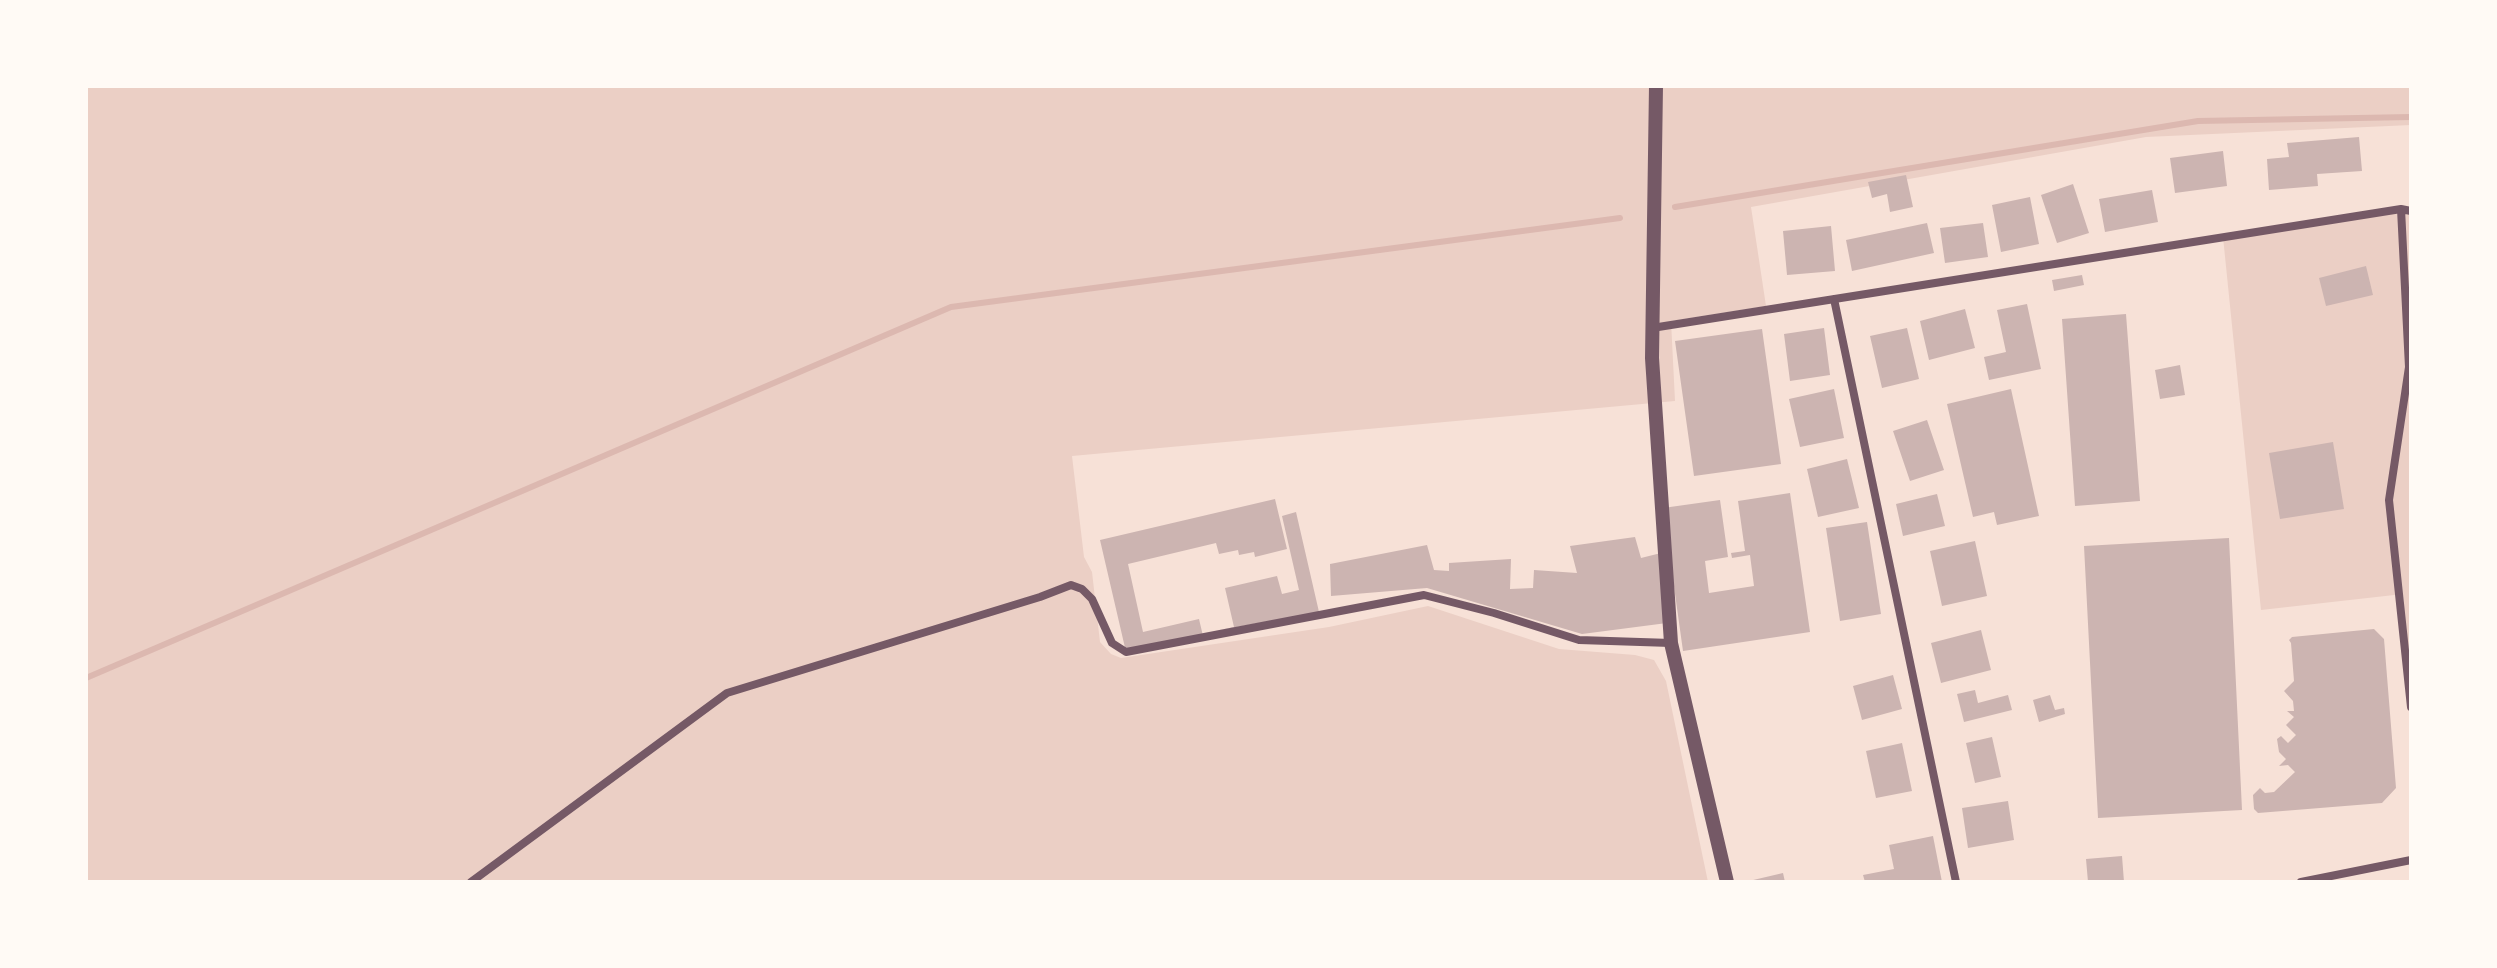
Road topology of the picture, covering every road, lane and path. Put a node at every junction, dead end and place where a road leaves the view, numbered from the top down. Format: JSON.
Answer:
{"nodes":[{"id":1,"x":1656,"y":86,"type":"edge"},
{"id":2,"x":2401,"y":209,"type":"junction"},
{"id":3,"x":2411,"y":211,"type":"edge"},
{"id":4,"x":1834,"y":299,"type":"junction"},
{"id":5,"x":1652,"y":328,"type":"junction"},
{"id":6,"x":1671,"y":643,"type":"junction"},
{"id":7,"x":2411,"y":707,"type":"edge"},
{"id":8,"x":2411,"y":860,"type":"edge"},
{"id":9,"x":471,"y":882,"type":"edge"},
{"id":10,"x":1727,"y":882,"type":"edge"},
{"id":11,"x":1956,"y":882,"type":"edge"},
{"id":12,"x":2301,"y":882,"type":"edge"}],
"edges":[{"from":1,"to":5,"type":"street"},
{"from":2,"to":3,"type":"street"},
{"from":2,"to":4,"type":"street"},
{"from":2,"to":7,"type":"street"},
{"from":4,"to":5,"type":"street"},
{"from":4,"to":11,"type":"street"},
{"from":5,"to":6,"type":"street"},
{"from":6,"to":9,"type":"street"},
{"from":6,"to":10,"type":"street"},
{"from":8,"to":12,"type":"street"}]}
